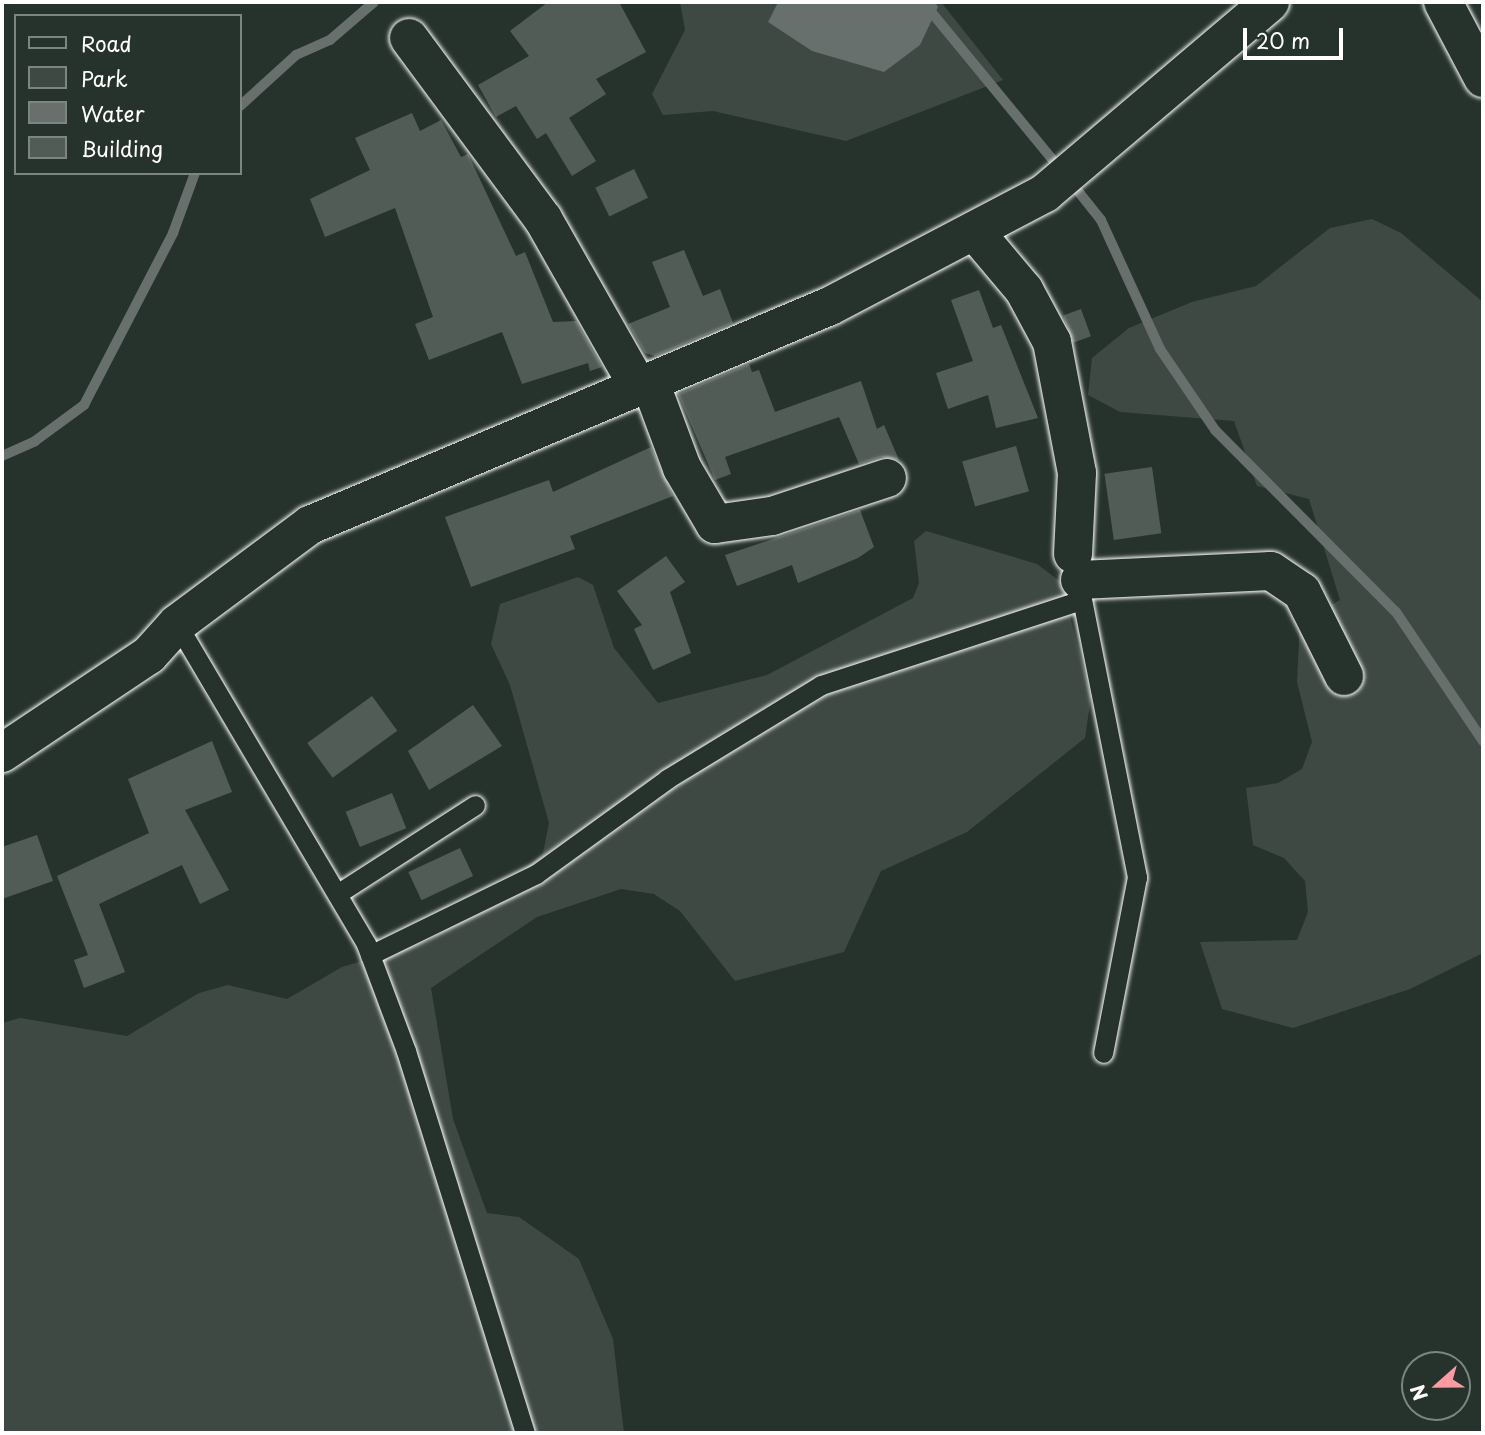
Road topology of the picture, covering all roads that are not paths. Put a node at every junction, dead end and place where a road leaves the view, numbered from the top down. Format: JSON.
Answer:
{"nodes":[{"id":1,"x":1270,"y":2,"type":"edge"},
{"id":2,"x":1443,"y":2,"type":"edge"},
{"id":3,"x":410,"y":38,"type":"dead end"},
{"id":4,"x":1483,"y":78,"type":"edge"},
{"id":5,"x":976,"y":233,"type":"junction"},
{"id":6,"x":644,"y":384,"type":"junction"},
{"id":7,"x":887,"y":478,"type":"dead end"},
{"id":8,"x":1078,"y":578,"type":"junction"},
{"id":9,"x":177,"y":624,"type":"junction"},
{"id":10,"x":1344,"y":676,"type":"dead end"},
{"id":11,"x":2,"y":753,"type":"edge"},
{"id":12,"x":475,"y":805,"type":"dead end"},
{"id":13,"x":337,"y":894,"type":"junction"},
{"id":14,"x":370,"y":955,"type":"junction"},
{"id":15,"x":1103,"y":1053,"type":"dead end"},
{"id":16,"x":524,"y":1433,"type":"edge"}],
"edges":[{"from":1,"to":5,"type":"street"},
{"from":2,"to":4,"type":"street"},
{"from":3,"to":6,"type":"street"},
{"from":5,"to":6,"type":"street"},
{"from":5,"to":8,"type":"street"},
{"from":6,"to":7,"type":"street"},
{"from":6,"to":9,"type":"street"},
{"from":8,"to":10,"type":"street"},
{"from":8,"to":14,"type":"lane"},
{"from":8,"to":15,"type":"lane"},
{"from":9,"to":11,"type":"street"},
{"from":9,"to":13,"type":"lane"},
{"from":12,"to":13,"type":"lane"},
{"from":13,"to":14,"type":"lane"},
{"from":14,"to":16,"type":"lane"}]}
